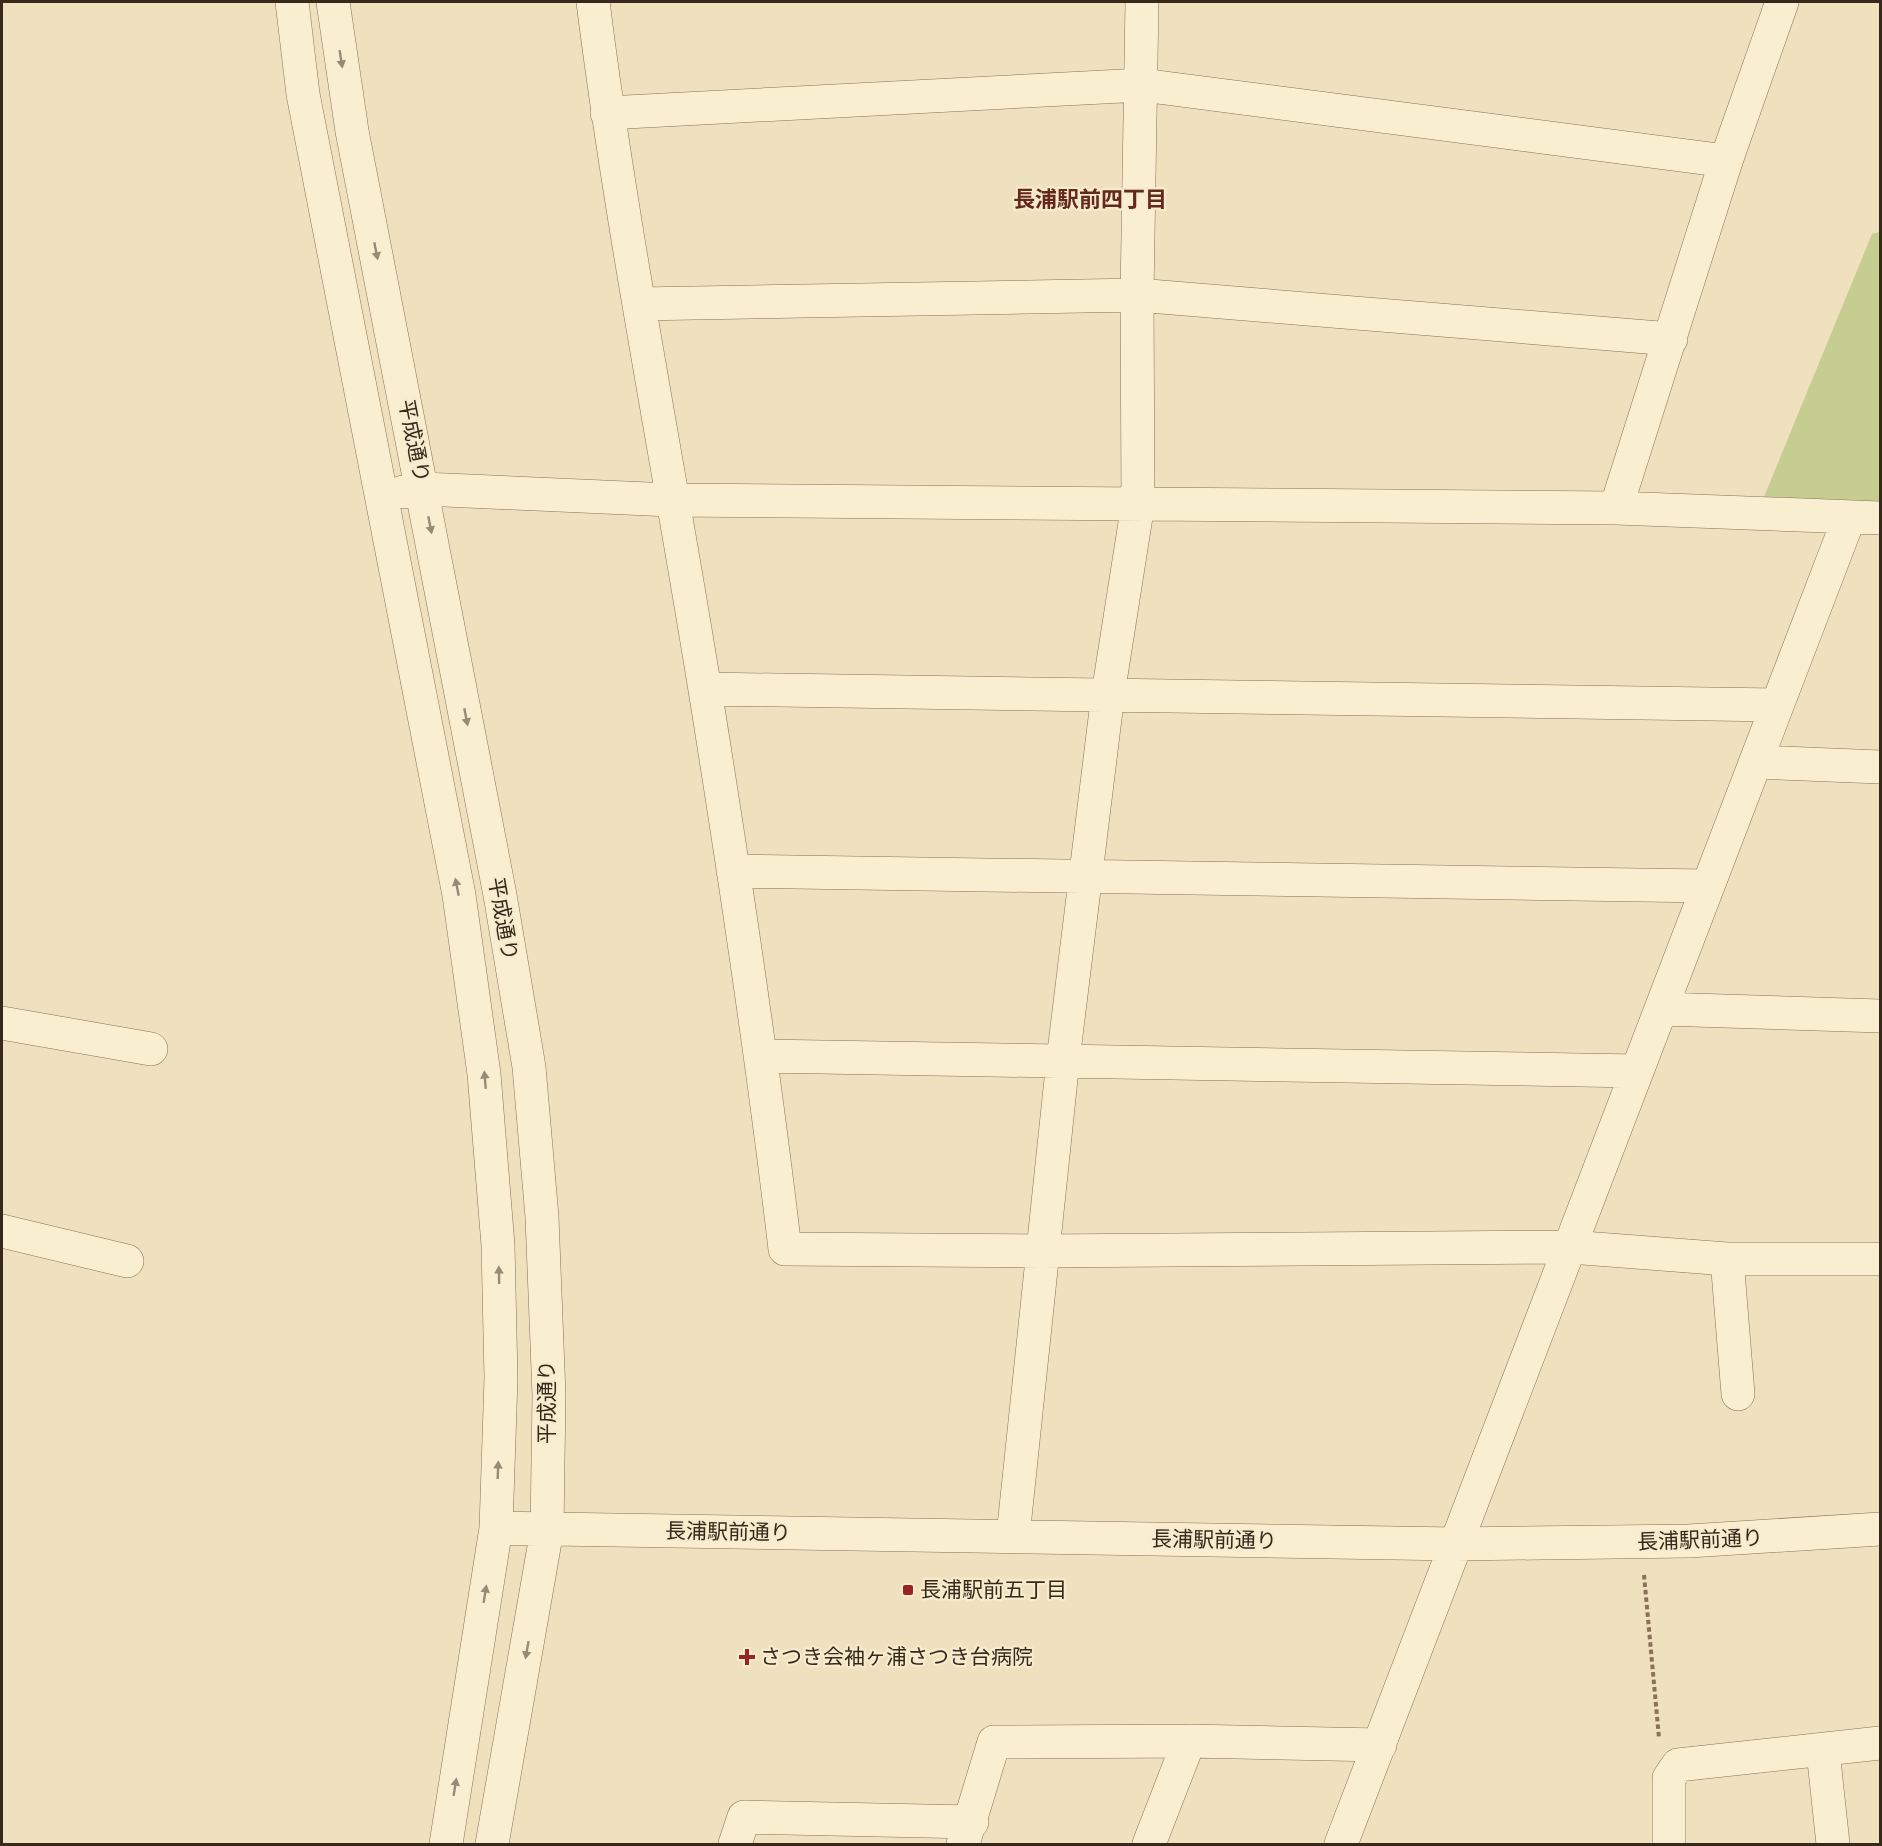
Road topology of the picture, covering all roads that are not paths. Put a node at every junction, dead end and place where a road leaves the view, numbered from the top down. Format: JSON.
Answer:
{"nodes":[{"id":1,"x":292,"y":2,"type":"edge"},
{"id":2,"x":333,"y":2,"type":"edge"},
{"id":3,"x":593,"y":2,"type":"edge"},
{"id":4,"x":1142,"y":2,"type":"edge"},
{"id":5,"x":1782,"y":2,"type":"edge"},
{"id":6,"x":1142,"y":85,"type":"junction"},
{"id":7,"x":607,"y":113,"type":"junction"},
{"id":8,"x":1726,"y":161,"type":"junction"},
{"id":9,"x":1137,"y":295,"type":"junction"},
{"id":10,"x":639,"y":304,"type":"junction"},
{"id":11,"x":1671,"y":339,"type":"junction"},
{"id":12,"x":423,"y":489,"type":"junction"},
{"id":13,"x":380,"y":496,"type":"junction"},
{"id":14,"x":671,"y":500,"type":"junction"},
{"id":15,"x":1138,"y":504,"type":"junction"},
{"id":16,"x":1616,"y":508,"type":"junction"},
{"id":17,"x":1865,"y":518,"type":"edge"},
{"id":18,"x":705,"y":688,"type":"junction"},
{"id":19,"x":1108,"y":694,"type":"junction"},
{"id":20,"x":1778,"y":705,"type":"junction"},
{"id":21,"x":1756,"y":762,"type":"junction"},
{"id":22,"x":1881,"y":767,"type":"edge"},
{"id":23,"x":733,"y":871,"type":"junction"},
{"id":24,"x":1086,"y":878,"type":"junction"},
{"id":25,"x":1708,"y":886,"type":"junction"},
{"id":26,"x":1661,"y":1009,"type":"junction"},
{"id":27,"x":1881,"y":1016,"type":"edge"},
{"id":28,"x":2,"y":1023,"type":"edge"},
{"id":29,"x":151,"y":1049,"type":"dead end"},
{"id":30,"x":763,"y":1056,"type":"junction"},
{"id":31,"x":1063,"y":1059,"type":"junction"},
{"id":32,"x":1637,"y":1071,"type":"junction"},
{"id":33,"x":2,"y":1231,"type":"edge"},
{"id":34,"x":1570,"y":1246,"type":"junction"},
{"id":35,"x":1041,"y":1251,"type":"junction"},
{"id":36,"x":1727,"y":1259,"type":"junction"},
{"id":37,"x":1881,"y":1259,"type":"edge"},
{"id":38,"x":127,"y":1261,"type":"dead end"},
{"id":39,"x":1738,"y":1394,"type":"dead end"},
{"id":40,"x":496,"y":1528,"type":"junction"},
{"id":41,"x":1881,"y":1529,"type":"edge"},
{"id":42,"x":547,"y":1530,"type":"junction"},
{"id":43,"x":1012,"y":1536,"type":"junction"},
{"id":44,"x":1456,"y":1544,"type":"junction"},
{"id":45,"x":1190,"y":1741,"type":"junction"},
{"id":46,"x":1881,"y":1743,"type":"edge"},
{"id":47,"x":1380,"y":1745,"type":"junction"},
{"id":48,"x":1823,"y":1751,"type":"junction"},
{"id":49,"x":967,"y":1833,"type":"edge"},
{"id":50,"x":446,"y":1845,"type":"edge"},
{"id":51,"x":492,"y":1845,"type":"edge"},
{"id":52,"x":735,"y":1845,"type":"edge"},
{"id":53,"x":1149,"y":1845,"type":"edge"},
{"id":54,"x":1341,"y":1845,"type":"edge"},
{"id":55,"x":1669,"y":1845,"type":"edge"},
{"id":56,"x":1833,"y":1845,"type":"edge"}],
"edges":[{"from":1,"to":13,"type":"street","name":"平成通り"},
{"from":2,"to":12,"type":"street","name":"平成通り","one_way":true},
{"from":3,"to":7,"type":"street"},
{"from":4,"to":6,"type":"street"},
{"from":5,"to":8,"type":"street"},
{"from":6,"to":7,"type":"street"},
{"from":6,"to":8,"type":"street"},
{"from":6,"to":9,"type":"street"},
{"from":7,"to":10,"type":"street"},
{"from":8,"to":11,"type":"street"},
{"from":9,"to":10,"type":"street"},
{"from":9,"to":11,"type":"street"},
{"from":9,"to":15,"type":"street"},
{"from":10,"to":14,"type":"street"},
{"from":11,"to":16,"type":"street"},
{"from":12,"to":13,"type":"street"},
{"from":12,"to":14,"type":"street"},
{"from":12,"to":42,"type":"street","name":"平成通り","one_way":true},
{"from":40,"to":13,"type":"street","name":"平成通り","one_way":true},
{"from":14,"to":15,"type":"street"},
{"from":14,"to":18,"type":"street"},
{"from":15,"to":16,"type":"street"},
{"from":15,"to":19,"type":"street"},
{"from":16,"to":17,"type":"street"},
{"from":17,"to":20,"type":"street"},
{"from":18,"to":19,"type":"street"},
{"from":18,"to":23,"type":"street"},
{"from":19,"to":20,"type":"street"},
{"from":19,"to":24,"type":"street"},
{"from":20,"to":21,"type":"street"},
{"from":21,"to":22,"type":"street"},
{"from":21,"to":25,"type":"street"},
{"from":23,"to":24,"type":"street"},
{"from":23,"to":30,"type":"street"},
{"from":24,"to":25,"type":"street"},
{"from":24,"to":31,"type":"street"},
{"from":25,"to":26,"type":"street"},
{"from":26,"to":27,"type":"street"},
{"from":26,"to":32,"type":"street"},
{"from":28,"to":29,"type":"street"},
{"from":30,"to":31,"type":"street"},
{"from":30,"to":35,"type":"street"},
{"from":31,"to":32,"type":"street"},
{"from":31,"to":35,"type":"street"},
{"from":32,"to":34,"type":"street"},
{"from":33,"to":38,"type":"street"},
{"from":34,"to":35,"type":"street"},
{"from":34,"to":36,"type":"street"},
{"from":34,"to":44,"type":"street"},
{"from":35,"to":43,"type":"street"},
{"from":36,"to":37,"type":"street"},
{"from":36,"to":39,"type":"street"},
{"from":40,"to":42,"type":"street","name":"長浦駅前通り"},
{"from":50,"to":40,"type":"street","name":"平成通り","one_way":true},
{"from":41,"to":44,"type":"street","name":"長浦駅前通り"},
{"from":42,"to":43,"type":"street","name":"長浦駅前通り"},
{"from":42,"to":51,"type":"street","name":"平成通り","one_way":true},
{"from":43,"to":44,"type":"street","name":"長浦駅前通り"},
{"from":44,"to":47,"type":"street"},
{"from":45,"to":47,"type":"street"},
{"from":45,"to":49,"type":"street"},
{"from":45,"to":53,"type":"street"},
{"from":46,"to":48,"type":"street"},
{"from":47,"to":54,"type":"street"},
{"from":48,"to":55,"type":"street"},
{"from":48,"to":56,"type":"street"},
{"from":49,"to":52,"type":"street"}]}
